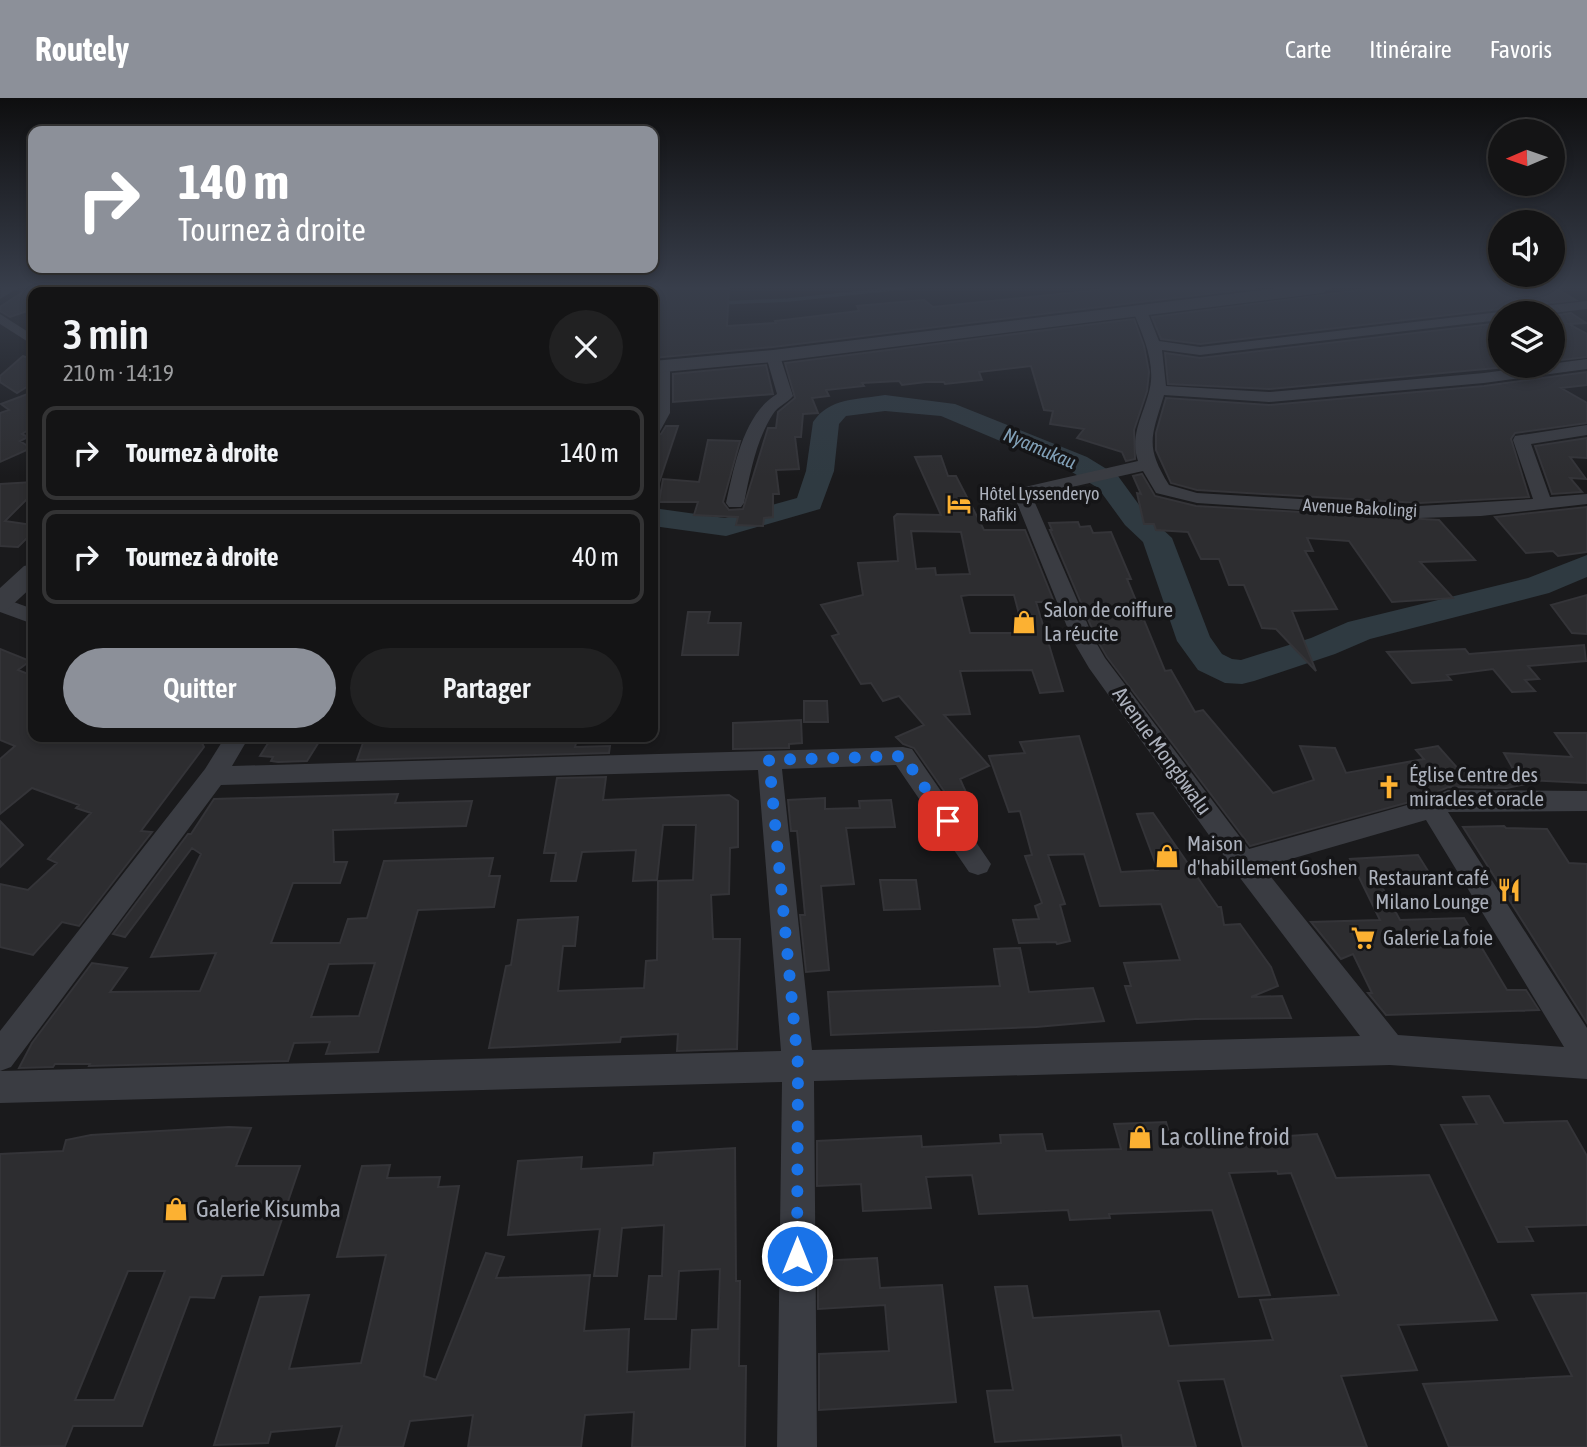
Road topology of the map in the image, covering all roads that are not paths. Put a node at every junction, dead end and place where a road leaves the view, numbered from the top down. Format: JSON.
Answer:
{"nodes":[{"id":1,"x":814,"y":351,"type":"edge"},
{"id":2,"x":1154,"y":351,"type":"edge"},
{"id":3,"x":773,"y":356,"type":"junction"},
{"id":4,"x":1587,"y":363,"type":"edge"},
{"id":5,"x":658,"y":366,"type":"edge"},
{"id":6,"x":658,"y":375,"type":"edge"},
{"id":7,"x":1158,"y":390,"type":"junction"},
{"id":8,"x":658,"y":420,"type":"edge"},
{"id":9,"x":1587,"y":430,"type":"edge"},
{"id":10,"x":1150,"y":464,"type":"junction"},
{"id":11,"x":1587,"y":499,"type":"edge"},
{"id":12,"x":734,"y":503,"type":"dead end"},
{"id":13,"x":1544,"y":503,"type":"junction"},
{"id":14,"x":28,"y":577,"type":"edge"},
{"id":15,"x":0,"y":603,"type":"edge"},
{"id":16,"x":28,"y":615,"type":"edge"},
{"id":17,"x":234,"y":742,"type":"edge"},
{"id":18,"x":769,"y":760,"type":"junction"},
{"id":19,"x":214,"y":776,"type":"junction"},
{"id":20,"x":1587,"y":801,"type":"edge"},
{"id":21,"x":1432,"y":808,"type":"junction"},
{"id":22,"x":1243,"y":862,"type":"junction"},
{"id":23,"x":978,"y":864,"type":"dead end"},
{"id":24,"x":1390,"y":1050,"type":"junction"},
{"id":25,"x":0,"y":1056,"type":"edge"},
{"id":26,"x":1587,"y":1056,"type":"edge"},
{"id":27,"x":798,"y":1065,"type":"junction"},
{"id":28,"x":1587,"y":1065,"type":"edge"},
{"id":29,"x":0,"y":1087,"type":"edge"},
{"id":30,"x":797,"y":1447,"type":"edge"}],
"edges":[{"from":1,"to":3,"type":"street"},
{"from":2,"to":7,"type":"street"},
{"from":3,"to":5,"type":"street"},
{"from":3,"to":12,"type":"street"},
{"from":4,"to":7,"type":"street"},
{"from":6,"to":8,"type":"street"},
{"from":7,"to":10,"type":"street"},
{"from":9,"to":13,"type":"street"},
{"from":10,"to":13,"type":"street","name":"Avenue Bakolingi"},
{"from":10,"to":22,"type":"street","name":"Avenue Mongbwalu"},
{"from":11,"to":13,"type":"street","name":"Avenue Bakolingi"},
{"from":14,"to":15,"type":"street"},
{"from":15,"to":16,"type":"street"},
{"from":17,"to":19,"type":"street"},
{"from":18,"to":19,"type":"street"},
{"from":18,"to":23,"type":"street"},
{"from":18,"to":27,"type":"street"},
{"from":19,"to":25,"type":"street"},
{"from":20,"to":21,"type":"street"},
{"from":21,"to":22,"type":"street"},
{"from":21,"to":26,"type":"street"},
{"from":22,"to":24,"type":"street","name":"Avenue Mongbwalu"},
{"from":24,"to":27,"type":"street"},
{"from":24,"to":28,"type":"street"},
{"from":27,"to":29,"type":"street"},
{"from":27,"to":30,"type":"street"}]}
